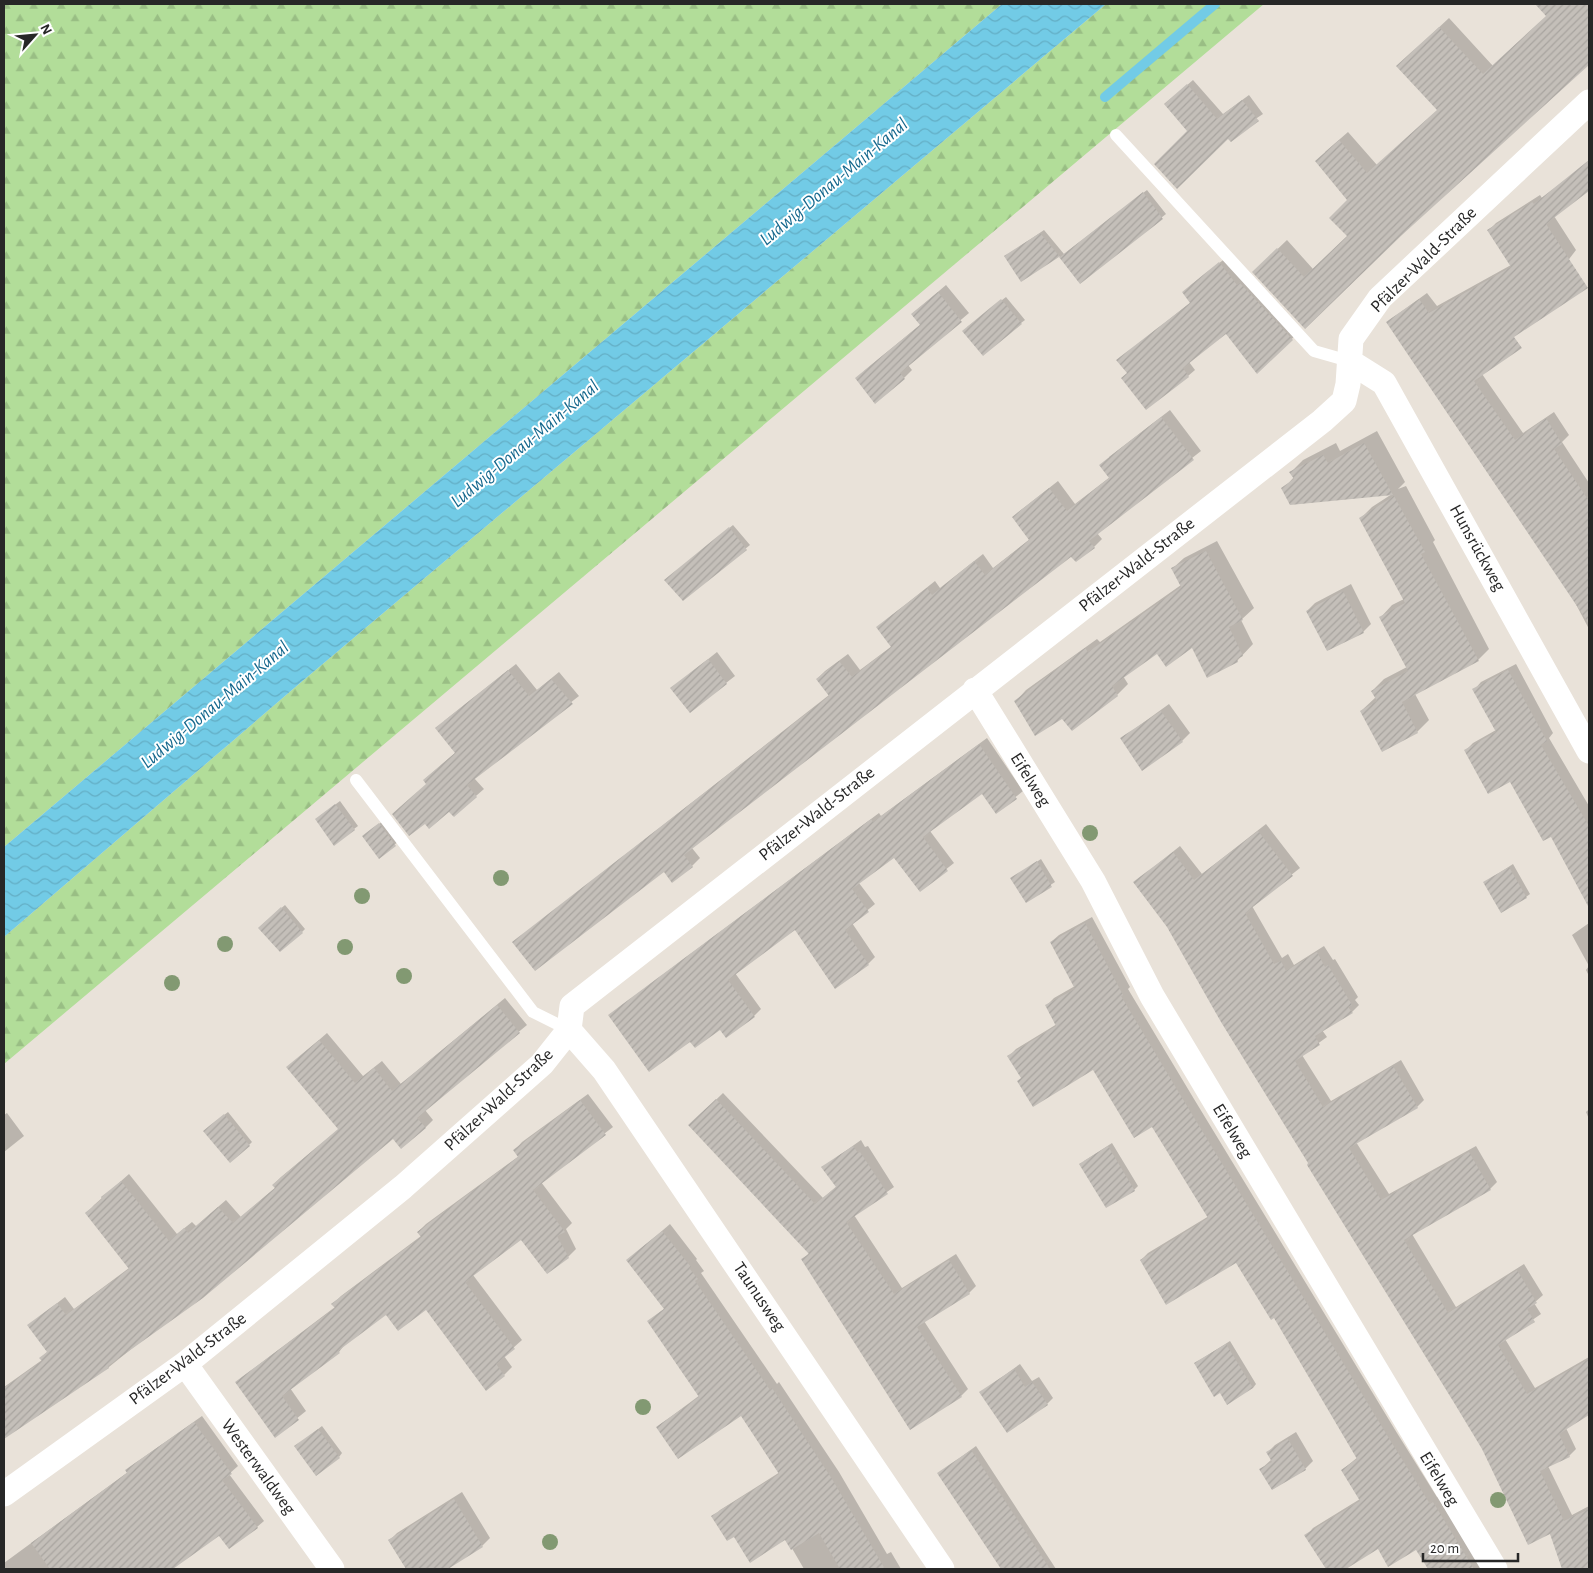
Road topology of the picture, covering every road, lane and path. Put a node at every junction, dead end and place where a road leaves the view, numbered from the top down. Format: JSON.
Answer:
{"nodes":[{"id":1,"x":1587,"y":108,"type":"edge"},
{"id":2,"x":1116,"y":135,"type":"dead end"},
{"id":3,"x":1349,"y":361,"type":"junction"},
{"id":4,"x":975,"y":690,"type":"junction"},
{"id":5,"x":1589,"y":750,"type":"edge"},
{"id":6,"x":356,"y":780,"type":"dead end"},
{"id":7,"x":569,"y":1030,"type":"junction"},
{"id":8,"x":185,"y":1364,"type":"junction"},
{"id":9,"x":4,"y":1494,"type":"edge"},
{"id":10,"x":332,"y":1569,"type":"edge"},
{"id":11,"x":942,"y":1569,"type":"edge"},
{"id":12,"x":1495,"y":1569,"type":"edge"}],
"edges":[{"from":1,"to":3,"type":"street","name":"Pfälzer-Wald-Straße"},
{"from":2,"to":3,"type":"lane"},
{"from":3,"to":4,"type":"street","name":"Pfälzer-Wald-Straße"},
{"from":3,"to":5,"type":"street","name":"Hunsrückweg"},
{"from":4,"to":7,"type":"street","name":"Pfälzer-Wald-Straße"},
{"from":4,"to":12,"type":"street","name":"Eifelweg"},
{"from":6,"to":7,"type":"lane"},
{"from":7,"to":8,"type":"street","name":"Pfälzer-Wald-Straße"},
{"from":7,"to":11,"type":"street","name":"Taunusweg"},
{"from":8,"to":9,"type":"street","name":"Pfälzer-Wald-Straße"},
{"from":8,"to":10,"type":"street","name":"Westerwaldweg"}]}
